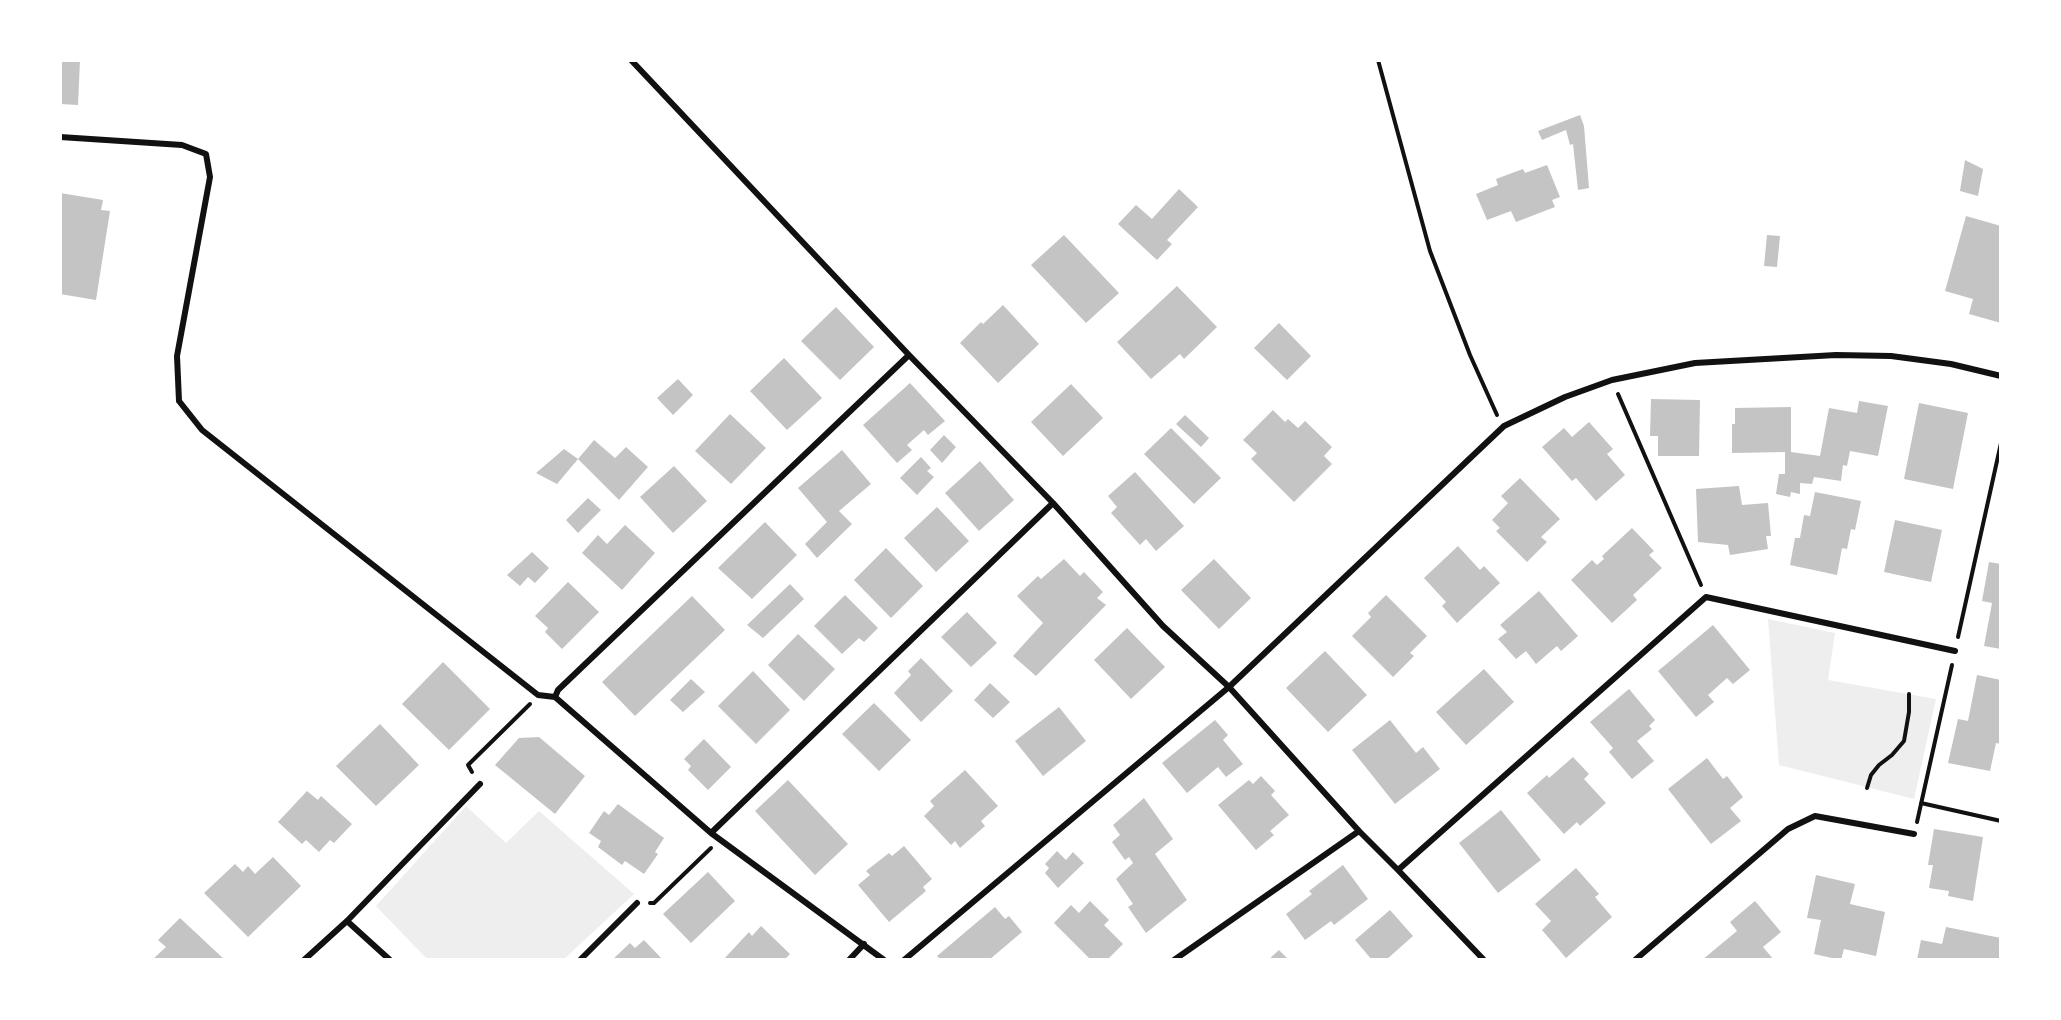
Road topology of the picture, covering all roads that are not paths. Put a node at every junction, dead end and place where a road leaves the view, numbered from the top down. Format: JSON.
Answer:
{"nodes":[{"id":1,"x":632,"y":60,"type":"edge"},
{"id":2,"x":60,"y":137,"type":"edge"},
{"id":3,"x":909,"y":355,"type":"junction"},
{"id":4,"x":2001,"y":376,"type":"edge"},
{"id":5,"x":1053,"y":502,"type":"junction"},
{"id":6,"x":1955,"y":651,"type":"road end"},
{"id":7,"x":1228,"y":687,"type":"junction"},
{"id":8,"x":555,"y":697,"type":"junction"},
{"id":9,"x":480,"y":784,"type":"road end"},
{"id":10,"x":1359,"y":831,"type":"junction"},
{"id":11,"x":711,"y":833,"type":"junction"},
{"id":12,"x":1914,"y":834,"type":"road end"},
{"id":13,"x":1398,"y":870,"type":"junction"},
{"id":14,"x":637,"y":903,"type":"road end"},
{"id":15,"x":347,"y":921,"type":"junction"},
{"id":16,"x":864,"y":944,"type":"junction"},
{"id":17,"x":304,"y":960,"type":"edge"},
{"id":18,"x":390,"y":960,"type":"edge"},
{"id":19,"x":580,"y":960,"type":"edge"},
{"id":20,"x":849,"y":960,"type":"edge"},
{"id":21,"x":884,"y":960,"type":"edge"},
{"id":22,"x":904,"y":960,"type":"edge"},
{"id":23,"x":1174,"y":960,"type":"edge"},
{"id":24,"x":1484,"y":960,"type":"edge"},
{"id":25,"x":1635,"y":960,"type":"edge"}],
"edges":[{"from":1,"to":3,"type":"street"},
{"from":2,"to":8,"type":"street"},
{"from":3,"to":5,"type":"street"},
{"from":3,"to":8,"type":"street"},
{"from":4,"to":7,"type":"street"},
{"from":5,"to":7,"type":"street"},
{"from":5,"to":11,"type":"street"},
{"from":6,"to":13,"type":"street"},
{"from":7,"to":10,"type":"street"},
{"from":7,"to":22,"type":"street"},
{"from":8,"to":11,"type":"street"},
{"from":9,"to":15,"type":"street"},
{"from":10,"to":13,"type":"street"},
{"from":10,"to":23,"type":"street"},
{"from":11,"to":16,"type":"street"},
{"from":12,"to":25,"type":"street"},
{"from":13,"to":24,"type":"street"},
{"from":14,"to":19,"type":"street"},
{"from":15,"to":17,"type":"street"},
{"from":15,"to":18,"type":"street"},
{"from":16,"to":20,"type":"street"},
{"from":16,"to":21,"type":"street"}]}
